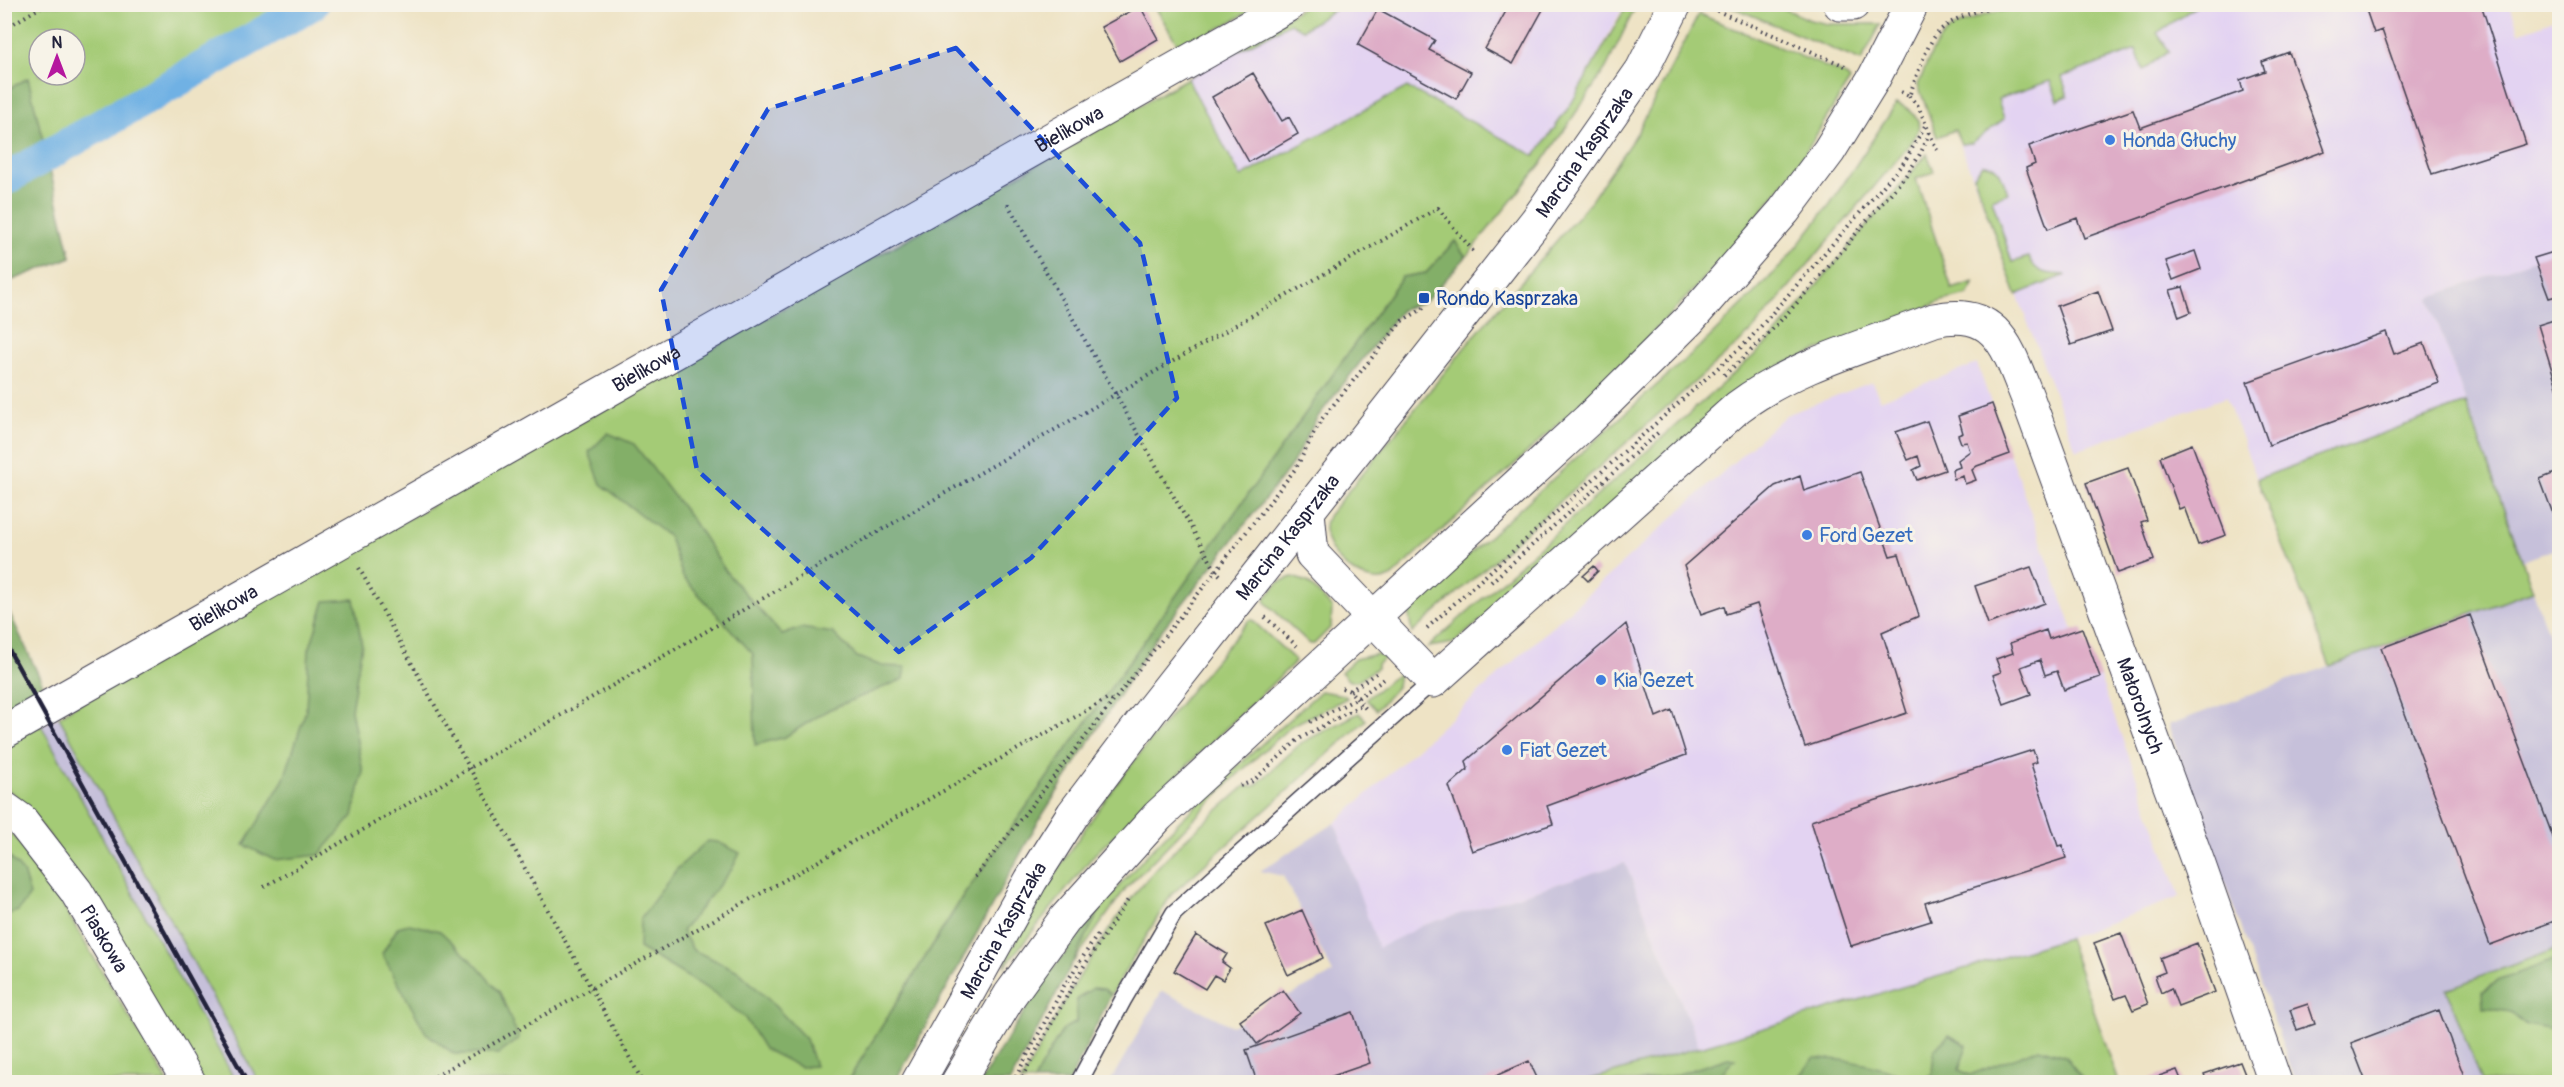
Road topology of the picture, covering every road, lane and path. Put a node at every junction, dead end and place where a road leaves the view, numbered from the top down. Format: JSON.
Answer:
{"nodes":[{"id":1,"x":46,"y":4,"type":"edge"},
{"id":2,"x":1290,"y":4,"type":"edge"},
{"id":3,"x":1675,"y":4,"type":"edge"},
{"id":4,"x":1840,"y":4,"type":"edge"},
{"id":5,"x":1853,"y":4,"type":"edge"},
{"id":6,"x":1912,"y":4,"type":"edge"},
{"id":7,"x":4,"y":29,"type":"edge"},
{"id":8,"x":1909,"y":96,"type":"dead end"},
{"id":9,"x":1926,"y":124,"type":"junction"},
{"id":10,"x":1929,"y":132,"type":"junction"},
{"id":11,"x":1937,"y":150,"type":"dead end"},
{"id":12,"x":991,"y":174,"type":"junction"},
{"id":13,"x":1476,"y":256,"type":"dead end"},
{"id":14,"x":1720,"y":378,"type":"dead end"},
{"id":15,"x":1115,"y":395,"type":"junction"},
{"id":16,"x":1668,"y":423,"type":"dead end"},
{"id":17,"x":1308,"y":512,"type":"junction"},
{"id":18,"x":344,"y":541,"type":"junction"},
{"id":19,"x":1490,"y":583,"type":"dead end"},
{"id":20,"x":1372,"y":618,"type":"junction"},
{"id":21,"x":1396,"y":663,"type":"junction"},
{"id":22,"x":1433,"y":681,"type":"junction"},
{"id":23,"x":1350,"y":691,"type":"dead end"},
{"id":24,"x":1113,"y":701,"type":"junction"},
{"id":25,"x":1361,"y":705,"type":"dead end"},
{"id":26,"x":1300,"y":727,"type":"dead end"},
{"id":27,"x":4,"y":732,"type":"edge"},
{"id":28,"x":470,"y":768,"type":"junction"},
{"id":29,"x":1239,"y":780,"type":"dead end"},
{"id":30,"x":1232,"y":786,"type":"dead end"},
{"id":31,"x":1231,"y":794,"type":"dead end"},
{"id":32,"x":4,"y":808,"type":"edge"},
{"id":33,"x":975,"y":877,"type":"dead end"},
{"id":34,"x":264,"y":887,"type":"dead end"},
{"id":35,"x":1132,"y":894,"type":"dead end"},
{"id":36,"x":1125,"y":895,"type":"dead end"},
{"id":37,"x":591,"y":989,"type":"junction"},
{"id":38,"x":189,"y":1083,"type":"edge"},
{"id":39,"x":425,"y":1083,"type":"edge"},
{"id":40,"x":643,"y":1083,"type":"edge"},
{"id":41,"x":918,"y":1083,"type":"edge"},
{"id":42,"x":957,"y":1083,"type":"edge"},
{"id":43,"x":1013,"y":1083,"type":"edge"},
{"id":44,"x":1019,"y":1083,"type":"edge"},
{"id":45,"x":1078,"y":1083,"type":"edge"},
{"id":46,"x":2275,"y":1083,"type":"edge"}],
"edges":[{"from":1,"to":7,"type":"path"},
{"from":2,"to":12,"type":"street","name":"Bielikowa"},
{"from":3,"to":17,"type":"street","name":"Marcina Kasprzaka"},
{"from":4,"to":5,"type":"street"},
{"from":6,"to":20,"type":"street","name":"Marcina Kasprzaka"},
{"from":8,"to":9,"type":"path"},
{"from":9,"to":10,"type":"path"},
{"from":9,"to":21,"type":"path"},
{"from":10,"to":11,"type":"path"},
{"from":10,"to":14,"type":"path"},
{"from":12,"to":15,"type":"path"},
{"from":12,"to":18,"type":"street","name":"Bielikowa"},
{"from":13,"to":15,"type":"path"},
{"from":15,"to":24,"type":"path"},
{"from":15,"to":28,"type":"path"},
{"from":16,"to":19,"type":"path"},
{"from":17,"to":20,"type":"street"},
{"from":17,"to":41,"type":"street","name":"Marcina Kasprzaka"},
{"from":18,"to":27,"type":"street","name":"Bielikowa"},
{"from":18,"to":28,"type":"path"},
{"from":20,"to":21,"type":"street"},
{"from":20,"to":42,"type":"street","name":"Marcina Kasprzaka"},
{"from":21,"to":22,"type":"street"},
{"from":21,"to":23,"type":"path"},
{"from":21,"to":26,"type":"path"},
{"from":22,"to":45,"type":"lane"},
{"from":22,"to":46,"type":"street","name":"Małorolnych"},
{"from":24,"to":33,"type":"path"},
{"from":24,"to":37,"type":"path"},
{"from":25,"to":31,"type":"path"},
{"from":28,"to":34,"type":"path"},
{"from":28,"to":37,"type":"path"},
{"from":29,"to":30,"type":"path"},
{"from":32,"to":38,"type":"street","name":"Piaskowa"},
{"from":35,"to":44,"type":"path"},
{"from":36,"to":43,"type":"path"},
{"from":37,"to":39,"type":"path"},
{"from":37,"to":40,"type":"path"}]}
